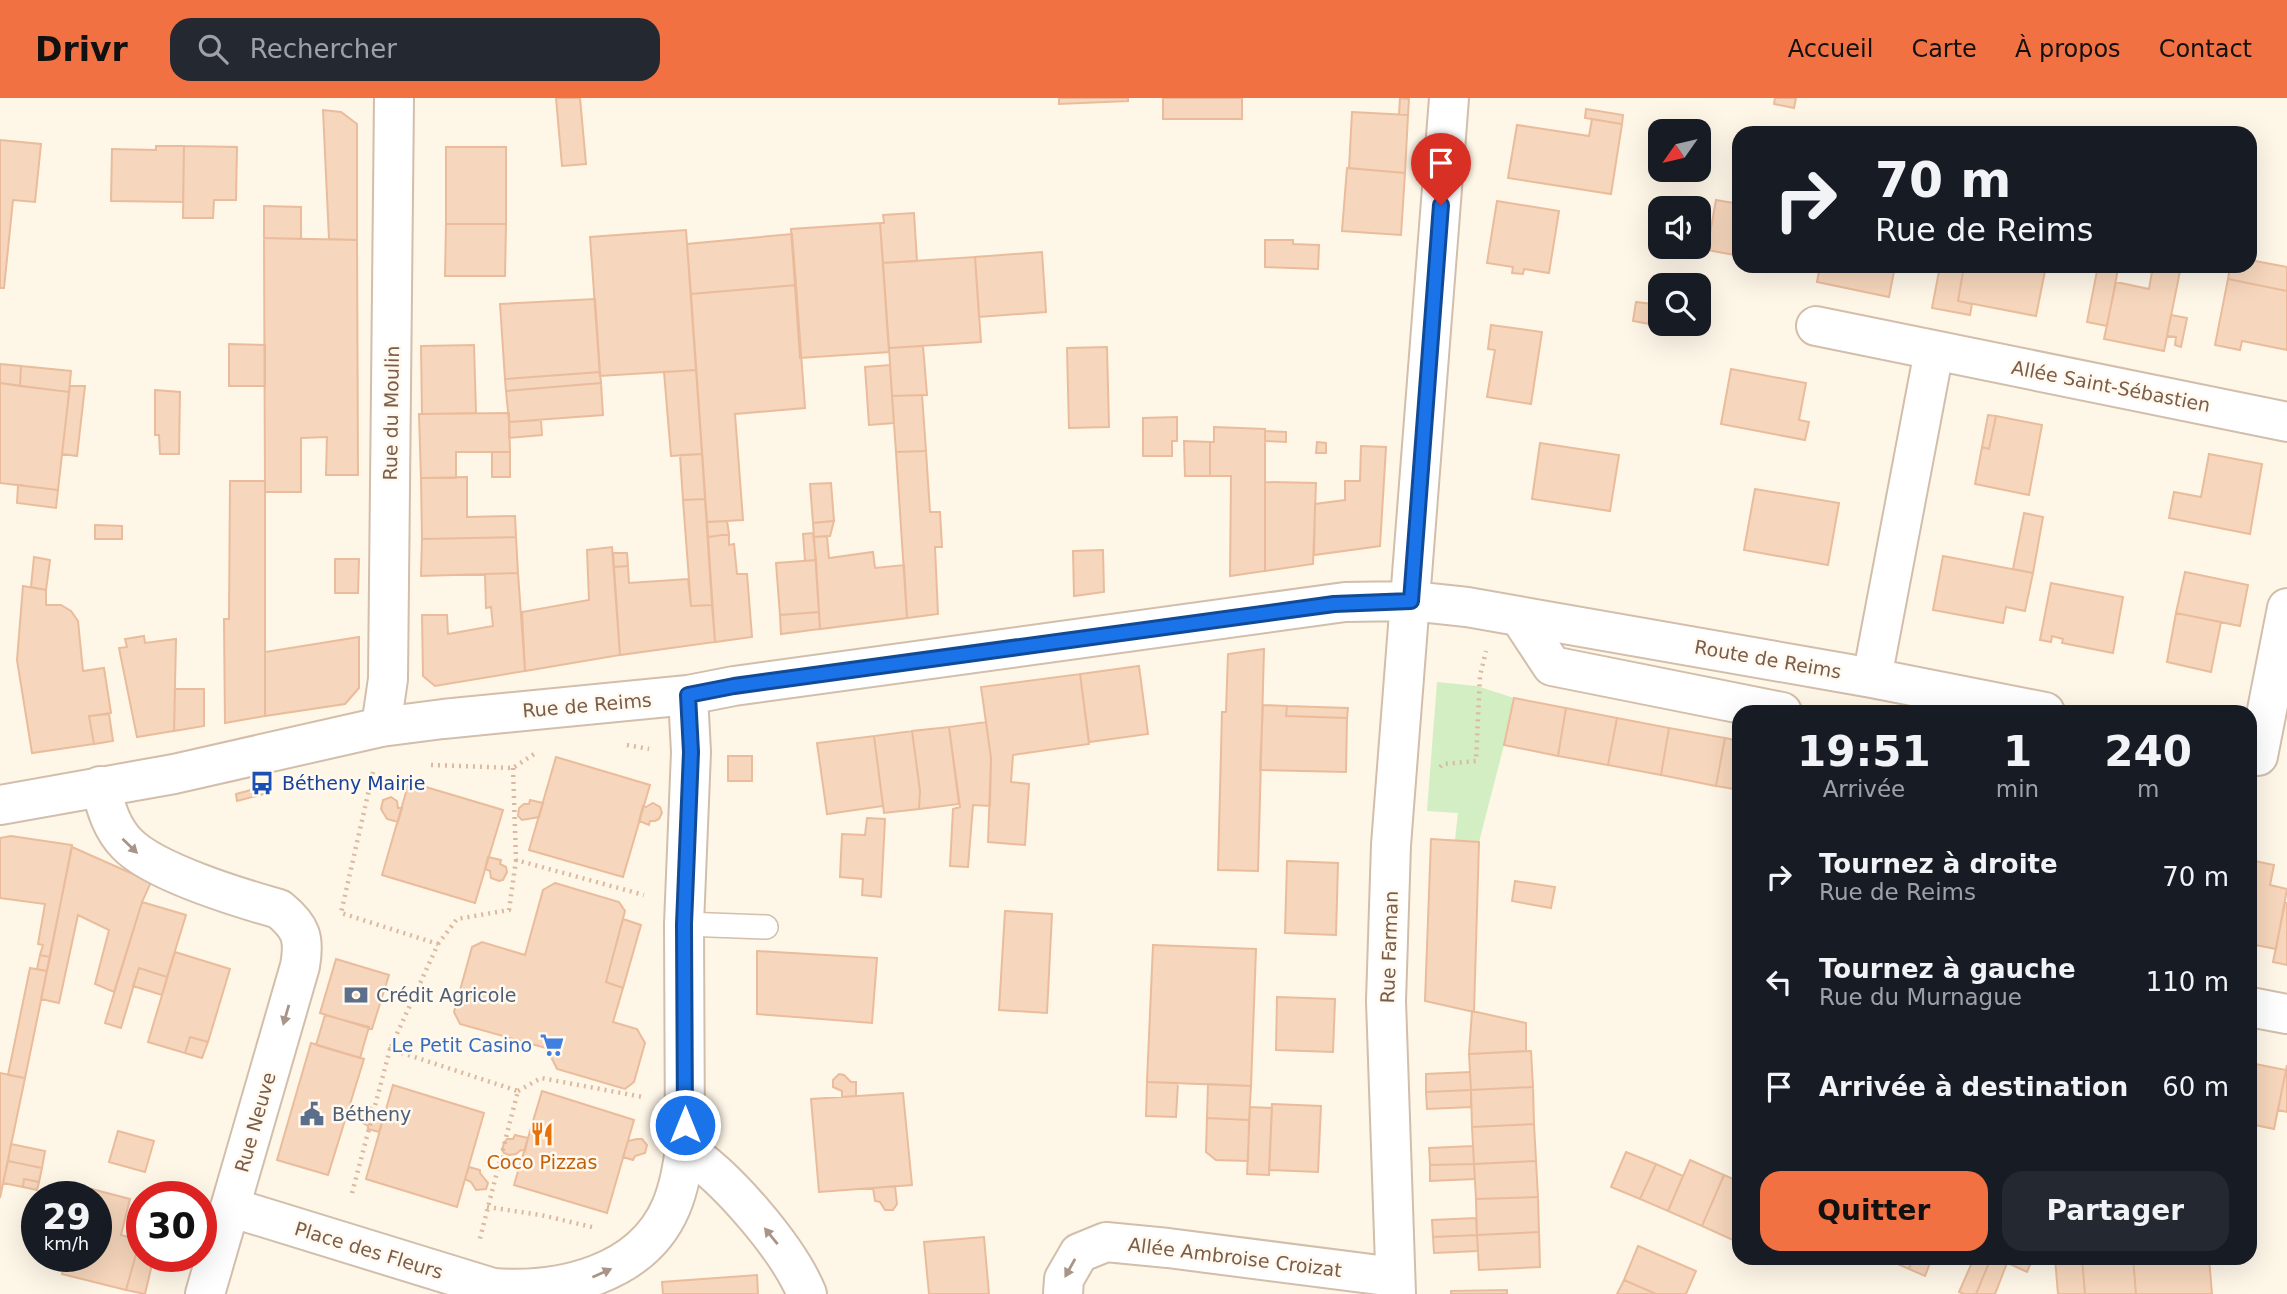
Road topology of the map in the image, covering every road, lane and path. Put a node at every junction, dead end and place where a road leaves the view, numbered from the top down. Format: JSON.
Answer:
{"nodes":[{"id":1,"x":394,"y":98,"type":"edge"},
{"id":2,"x":1449,"y":98,"type":"edge"},
{"id":3,"x":1816,"y":326,"type":"dead end"},
{"id":4,"x":1934,"y":351,"type":"junction"},
{"id":5,"x":2287,"y":422,"type":"edge"},
{"id":6,"x":1411,"y":601,"type":"junction"},
{"id":7,"x":1468,"y":607,"type":"junction"},
{"id":8,"x":2287,"y":608,"type":"edge"},
{"id":9,"x":1519,"y":616,"type":"junction"},
{"id":10,"x":1872,"y":678,"type":"junction"},
{"id":11,"x":688,"y":695,"type":"junction"},
{"id":12,"x":1747,"y":705,"type":"edge"},
{"id":13,"x":1999,"y":705,"type":"edge"},
{"id":14,"x":614,"y":743,"type":"dead end"},
{"id":15,"x":378,"y":745,"type":"junction"},
{"id":16,"x":545,"y":747,"type":"dead end"},
{"id":17,"x":651,"y":750,"type":"dead end"},
{"id":18,"x":2265,"y":757,"type":"edge"},
{"id":19,"x":430,"y":765,"type":"dead end"},
{"id":20,"x":513,"y":768,"type":"junction"},
{"id":21,"x":1397,"y":777,"type":"junction"},
{"id":22,"x":100,"y":786,"type":"junction"},
{"id":23,"x":0,"y":805,"type":"edge"},
{"id":24,"x":516,"y":860,"type":"junction"},
{"id":25,"x":648,"y":896,"type":"dead end"},
{"id":26,"x":684,"y":924,"type":"junction"},
{"id":27,"x":766,"y":927,"type":"dead end"},
{"id":28,"x":438,"y":944,"type":"junction"},
{"id":29,"x":2257,"y":1008,"type":"edge"},
{"id":30,"x":2287,"y":1014,"type":"edge"},
{"id":31,"x":390,"y":1049,"type":"junction"},
{"id":32,"x":518,"y":1091,"type":"junction"},
{"id":33,"x":651,"y":1098,"type":"dead end"},
{"id":34,"x":685,"y":1150,"type":"junction"},
{"id":35,"x":352,"y":1193,"type":"dead end"},
{"id":36,"x":230,"y":1207,"type":"junction"},
{"id":37,"x":487,"y":1208,"type":"junction"},
{"id":38,"x":601,"y":1230,"type":"dead end"},
{"id":39,"x":1396,"y":1285,"type":"edge"},
{"id":40,"x":485,"y":1287,"type":"edge"},
{"id":41,"x":205,"y":1294,"type":"edge"},
{"id":42,"x":807,"y":1294,"type":"edge"},
{"id":43,"x":1063,"y":1294,"type":"edge"}],
"edges":[{"from":1,"to":15,"type":"street","name":"Rue du Moulin"},
{"from":2,"to":6,"type":"street","name":"Rue Farman"},
{"from":3,"to":4,"type":"street","name":"Allée Saint-Sébastien"},
{"from":4,"to":5,"type":"street","name":"Allée Saint-Sébastien"},
{"from":4,"to":10,"type":"street"},
{"from":6,"to":7,"type":"street","name":"Route de Reims"},
{"from":6,"to":11,"type":"street","name":"Rue de Reims"},
{"from":6,"to":21,"type":"street","name":"Rue Farman"},
{"from":7,"to":9,"type":"street","name":"Route de Reims"},
{"from":7,"to":21,"type":"path"},
{"from":8,"to":18,"type":"street"},
{"from":9,"to":10,"type":"street","name":"Route de Reims"},
{"from":9,"to":12,"type":"street"},
{"from":10,"to":13,"type":"street","name":"Route de Reims"},
{"from":11,"to":15,"type":"street","name":"Rue de Reims"},
{"from":11,"to":26,"type":"street","name":"Place des Fleurs"},
{"from":14,"to":17,"type":"path"},
{"from":15,"to":22,"type":"street","name":"Rue de Reims"},
{"from":15,"to":28,"type":"path"},
{"from":16,"to":20,"type":"path"},
{"from":19,"to":20,"type":"path"},
{"from":20,"to":24,"type":"path"},
{"from":21,"to":39,"type":"street","name":"Rue Farman"},
{"from":22,"to":23,"type":"street","name":"Rue de Reims"},
{"from":22,"to":36,"type":"street","name":"Rue Neuve","one_way":true},
{"from":24,"to":25,"type":"path"},
{"from":24,"to":28,"type":"path"},
{"from":26,"to":27,"type":"lane"},
{"from":26,"to":34,"type":"street","name":"Place des Fleurs"},
{"from":28,"to":31,"type":"path"},
{"from":29,"to":30,"type":"street"},
{"from":31,"to":32,"type":"path"},
{"from":31,"to":35,"type":"path"},
{"from":32,"to":33,"type":"path"},
{"from":32,"to":37,"type":"path"},
{"from":40,"to":34,"type":"street","name":"Place des Fleurs","one_way":true},
{"from":42,"to":34,"type":"street","one_way":true},
{"from":36,"to":40,"type":"street","name":"Place des Fleurs"},
{"from":36,"to":41,"type":"street","name":"Rue Neuve"},
{"from":37,"to":38,"type":"path"},
{"from":37,"to":40,"type":"path"},
{"from":39,"to":43,"type":"street","name":"Allée Ambroise Croizat","one_way":true}]}
